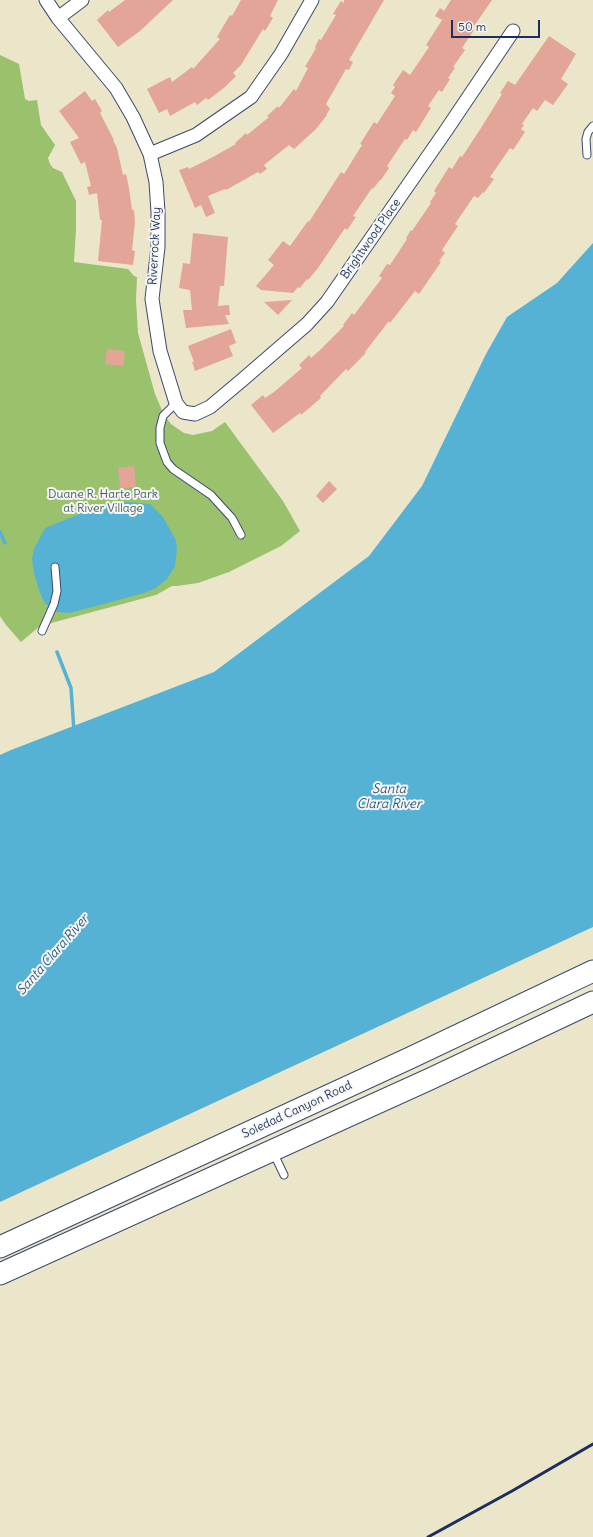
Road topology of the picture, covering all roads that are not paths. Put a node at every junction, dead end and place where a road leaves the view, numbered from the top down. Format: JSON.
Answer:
{"nodes":[{"id":1,"x":46,"y":0,"type":"edge"},
{"id":2,"x":82,"y":0,"type":"edge"},
{"id":3,"x":312,"y":0,"type":"edge"},
{"id":4,"x":58,"y":18,"type":"junction"},
{"id":5,"x":512,"y":31,"type":"dead end"},
{"id":6,"x":593,"y":126,"type":"edge"},
{"id":7,"x":150,"y":154,"type":"junction"},
{"id":8,"x":586,"y":154,"type":"dead end"},
{"id":9,"x":176,"y":403,"type":"junction"},
{"id":10,"x":241,"y":535,"type":"dead end"},
{"id":11,"x":55,"y":567,"type":"dead end"},
{"id":12,"x":42,"y":630,"type":"dead end"},
{"id":13,"x":593,"y":971,"type":"edge"},
{"id":14,"x":555,"y":990,"type":"junction"},
{"id":15,"x":593,"y":1002,"type":"edge"},
{"id":16,"x":430,"y":1079,"type":"junction"},
{"id":17,"x":272,"y":1151,"type":"junction"},
{"id":18,"x":284,"y":1175,"type":"dead end"},
{"id":19,"x":0,"y":1248,"type":"edge"},
{"id":20,"x":0,"y":1274,"type":"edge"}],
"edges":[{"from":1,"to":4,"type":"street","name":"Riverrock Way"},
{"from":2,"to":4,"type":"street"},
{"from":3,"to":7,"type":"street"},
{"from":4,"to":7,"type":"street","name":"Riverrock Way"},
{"from":5,"to":9,"type":"street","name":"Brightwood Place"},
{"from":6,"to":8,"type":"lane"},
{"from":7,"to":9,"type":"street","name":"Riverrock Way"},
{"from":9,"to":10,"type":"lane"},
{"from":11,"to":12,"type":"lane"},
{"from":13,"to":14,"type":"main road","name":"Soledad Canyon Road"},
{"from":14,"to":16,"type":"main road"},
{"from":14,"to":19,"type":"main road","name":"Soledad Canyon Road"},
{"from":15,"to":16,"type":"main road"},
{"from":16,"to":17,"type":"main road"},
{"from":17,"to":18,"type":"lane"},
{"from":17,"to":20,"type":"main road"}]}
